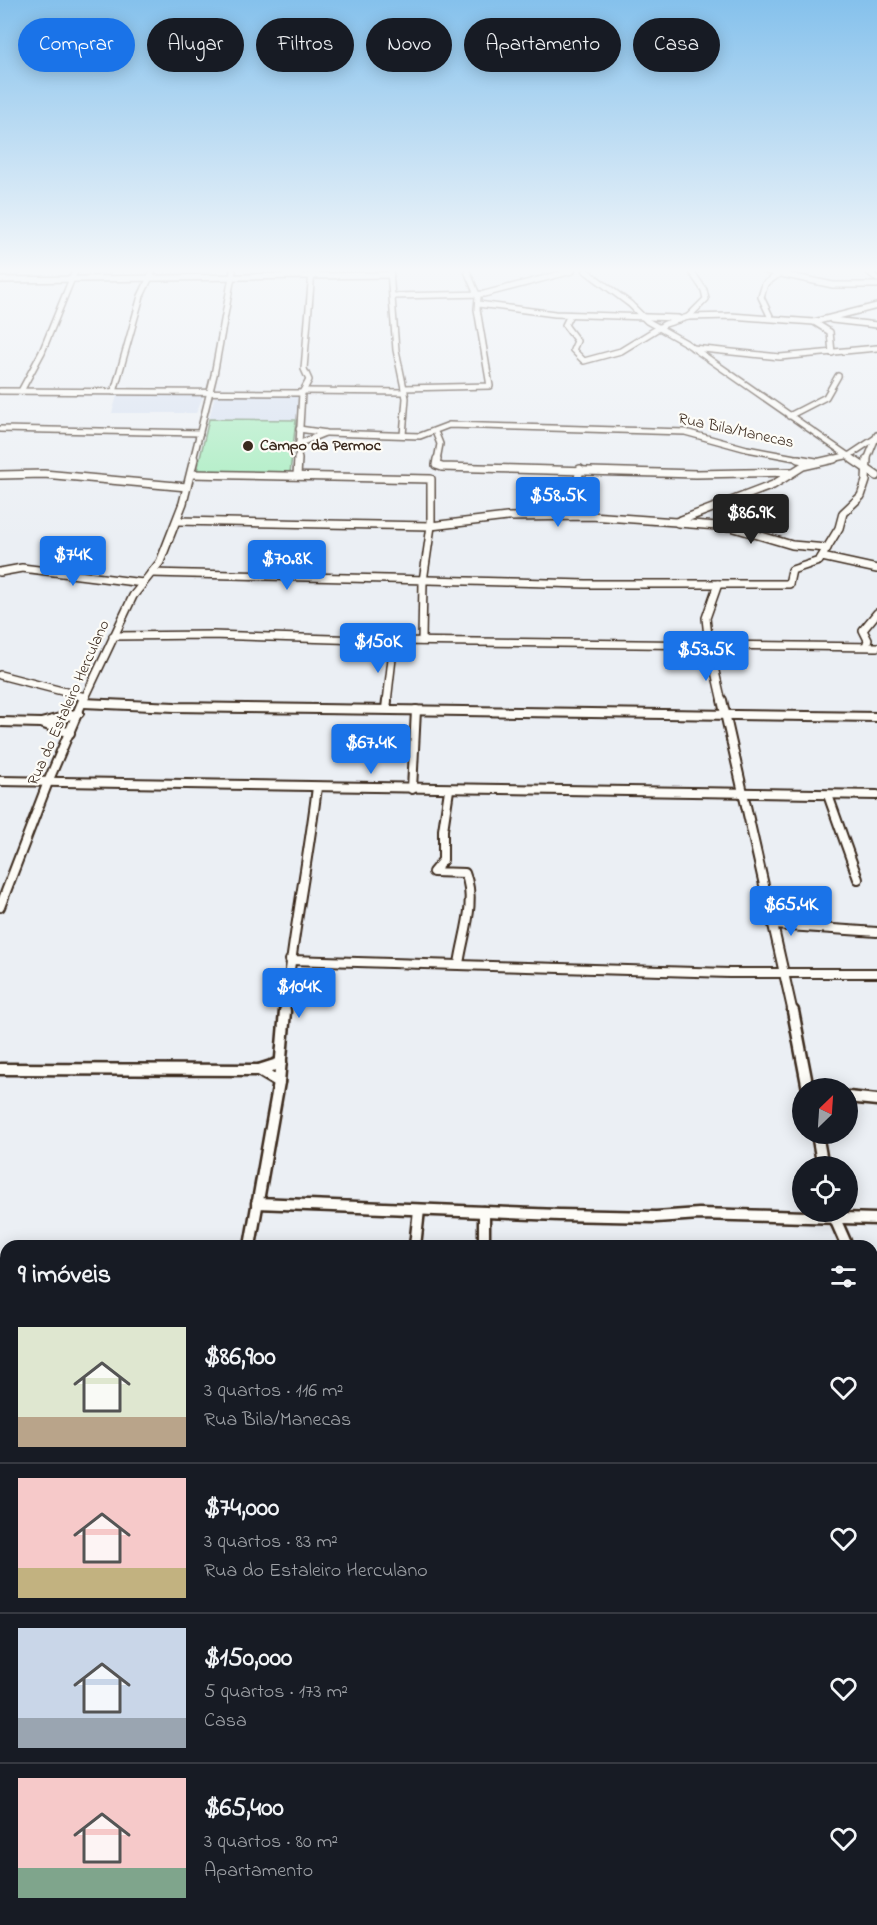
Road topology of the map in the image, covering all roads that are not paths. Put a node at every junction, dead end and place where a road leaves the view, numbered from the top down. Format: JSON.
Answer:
{"nodes":[{"id":1,"x":38,"y":361,"type":"edge"},
{"id":2,"x":123,"y":361,"type":"edge"},
{"id":3,"x":215,"y":361,"type":"edge"},
{"id":4,"x":305,"y":361,"type":"edge"},
{"id":5,"x":398,"y":361,"type":"edge"},
{"id":6,"x":487,"y":361,"type":"edge"},
{"id":7,"x":711,"y":361,"type":"edge"},
{"id":8,"x":838,"y":376,"type":"dead end"},
{"id":9,"x":405,"y":390,"type":"junction"},
{"id":10,"x":0,"y":391,"type":"edge"},
{"id":11,"x":21,"y":391,"type":"junction"},
{"id":12,"x":209,"y":392,"type":"junction"},
{"id":13,"x":302,"y":392,"type":"junction"},
{"id":14,"x":114,"y":393,"type":"junction"},
{"id":15,"x":789,"y":416,"type":"junction"},
{"id":16,"x":0,"y":429,"type":"edge"},
{"id":17,"x":299,"y":429,"type":"junction"},
{"id":18,"x":200,"y":433,"type":"junction"},
{"id":19,"x":327,"y":433,"type":"junction"},
{"id":20,"x":436,"y":434,"type":"junction"},
{"id":21,"x":403,"y":435,"type":"junction"},
{"id":22,"x":875,"y":437,"type":"edge"},
{"id":23,"x":298,"y":444,"type":"junction"},
{"id":24,"x":836,"y":448,"type":"junction"},
{"id":25,"x":868,"y":452,"type":"junction"},
{"id":26,"x":877,"y":452,"type":"edge"},
{"id":27,"x":850,"y":455,"type":"junction"},
{"id":28,"x":837,"y":458,"type":"junction"},
{"id":29,"x":819,"y":462,"type":"junction"},
{"id":30,"x":580,"y":469,"type":"junction"},
{"id":31,"x":866,"y":469,"type":"junction"},
{"id":32,"x":792,"y":472,"type":"junction"},
{"id":33,"x":191,"y":474,"type":"junction"},
{"id":34,"x":0,"y":475,"type":"edge"},
{"id":35,"x":297,"y":476,"type":"junction"},
{"id":36,"x":877,"y":476,"type":"edge"},
{"id":37,"x":866,"y":481,"type":"junction"},
{"id":38,"x":877,"y":483,"type":"edge"},
{"id":39,"x":187,"y":487,"type":"junction"},
{"id":40,"x":570,"y":516,"type":"junction"},
{"id":41,"x":177,"y":521,"type":"junction"},
{"id":42,"x":676,"y":522,"type":"junction"},
{"id":43,"x":431,"y":526,"type":"junction"},
{"id":44,"x":827,"y":548,"type":"junction"},
{"id":45,"x":822,"y":557,"type":"junction"},
{"id":46,"x":877,"y":568,"type":"edge"},
{"id":47,"x":0,"y":572,"type":"edge"},
{"id":48,"x":151,"y":573,"type":"junction"},
{"id":49,"x":423,"y":581,"type":"junction"},
{"id":50,"x":143,"y":583,"type":"junction"},
{"id":51,"x":718,"y":584,"type":"junction"},
{"id":52,"x":877,"y":613,"type":"edge"},
{"id":53,"x":113,"y":636,"type":"junction"},
{"id":54,"x":394,"y":641,"type":"junction"},
{"id":55,"x":422,"y":641,"type":"junction"},
{"id":56,"x":709,"y":645,"type":"junction"},
{"id":57,"x":866,"y":646,"type":"junction"},
{"id":58,"x":877,"y":647,"type":"edge"},
{"id":59,"x":0,"y":675,"type":"edge"},
{"id":60,"x":84,"y":700,"type":"junction"},
{"id":61,"x":386,"y":709,"type":"junction"},
{"id":62,"x":417,"y":710,"type":"junction"},
{"id":63,"x":79,"y":713,"type":"junction"},
{"id":64,"x":726,"y":714,"type":"junction"},
{"id":65,"x":877,"y":717,"type":"edge"},
{"id":66,"x":0,"y":722,"type":"edge"},
{"id":67,"x":41,"y":723,"type":"junction"},
{"id":68,"x":70,"y":733,"type":"junction"},
{"id":69,"x":0,"y":781,"type":"edge"},
{"id":70,"x":48,"y":782,"type":"junction"},
{"id":71,"x":317,"y":787,"type":"junction"},
{"id":72,"x":412,"y":789,"type":"junction"},
{"id":73,"x":449,"y":790,"type":"junction"},
{"id":74,"x":743,"y":793,"type":"junction"},
{"id":75,"x":828,"y":795,"type":"junction"},
{"id":76,"x":877,"y":795,"type":"edge"},
{"id":77,"x":858,"y":879,"type":"dead end"},
{"id":78,"x":0,"y":907,"type":"edge"},
{"id":79,"x":774,"y":926,"type":"junction"},
{"id":80,"x":877,"y":932,"type":"edge"},
{"id":81,"x":290,"y":960,"type":"junction"},
{"id":82,"x":459,"y":964,"type":"junction"},
{"id":83,"x":785,"y":972,"type":"junction"},
{"id":84,"x":877,"y":973,"type":"edge"},
{"id":85,"x":281,"y":1063,"type":"junction"},
{"id":86,"x":0,"y":1069,"type":"edge"},
{"id":87,"x":258,"y":1070,"type":"junction"},
{"id":88,"x":806,"y":1078,"type":"edge"},
{"id":89,"x":279,"y":1082,"type":"junction"},
{"id":90,"x":858,"y":1098,"type":"edge"},
{"id":91,"x":877,"y":1100,"type":"edge"},
{"id":92,"x":257,"y":1203,"type":"junction"},
{"id":93,"x":419,"y":1210,"type":"junction"},
{"id":94,"x":484,"y":1212,"type":"junction"},
{"id":95,"x":792,"y":1215,"type":"edge"},
{"id":96,"x":858,"y":1217,"type":"edge"},
{"id":97,"x":877,"y":1219,"type":"edge"},
{"id":98,"x":835,"y":1222,"type":"edge"},
{"id":99,"x":251,"y":1240,"type":"edge"},
{"id":100,"x":416,"y":1240,"type":"edge"},
{"id":101,"x":484,"y":1240,"type":"edge"},
{"id":102,"x":844,"y":1240,"type":"edge"}],
"edges":[{"from":1,"to":11,"type":"street"},
{"from":2,"to":14,"type":"street"},
{"from":3,"to":12,"type":"street","name":"Rua do Estaleiro Herculano"},
{"from":4,"to":13,"type":"street"},
{"from":5,"to":9,"type":"street"},
{"from":6,"to":9,"type":"street"},
{"from":7,"to":15,"type":"street"},
{"from":8,"to":15,"type":"street"},
{"from":9,"to":13,"type":"street"},
{"from":9,"to":21,"type":"street"},
{"from":10,"to":11,"type":"street"},
{"from":11,"to":14,"type":"street"},
{"from":12,"to":13,"type":"street"},
{"from":12,"to":14,"type":"street"},
{"from":12,"to":18,"type":"street","name":"Rua do Estaleiro Herculano"},
{"from":13,"to":17,"type":"street"},
{"from":15,"to":24,"type":"street"},
{"from":16,"to":18,"type":"street"},
{"from":17,"to":19,"type":"street","name":"Rua Bila/Manecas"},
{"from":17,"to":23,"type":"street"},
{"from":18,"to":33,"type":"street","name":"Rua do Estaleiro Herculano"},
{"from":19,"to":21,"type":"street","name":"Rua Bila/Manecas"},
{"from":19,"to":23,"type":"street"},
{"from":20,"to":21,"type":"street","name":"Rua Bila/Manecas"},
{"from":20,"to":29,"type":"street","name":"Rua Bila/Manecas"},
{"from":20,"to":30,"type":"street"},
{"from":22,"to":25,"type":"street"},
{"from":22,"to":27,"type":"street"},
{"from":23,"to":35,"type":"street"},
{"from":24,"to":27,"type":"street"},
{"from":24,"to":28,"type":"street"},
{"from":25,"to":26,"type":"street"},
{"from":25,"to":31,"type":"street"},
{"from":27,"to":28,"type":"street"},
{"from":27,"to":31,"type":"street"},
{"from":28,"to":29,"type":"street"},
{"from":29,"to":32,"type":"street"},
{"from":30,"to":32,"type":"street"},
{"from":30,"to":40,"type":"street"},
{"from":31,"to":36,"type":"street"},
{"from":31,"to":37,"type":"street"},
{"from":32,"to":42,"type":"street"},
{"from":33,"to":35,"type":"street"},
{"from":33,"to":39,"type":"street","name":"Rua do Estaleiro Herculano"},
{"from":34,"to":39,"type":"street"},
{"from":35,"to":43,"type":"street"},
{"from":37,"to":38,"type":"street"},
{"from":37,"to":44,"type":"street"},
{"from":39,"to":41,"type":"street","name":"Rua do Estaleiro Herculano"},
{"from":40,"to":42,"type":"street"},
{"from":40,"to":43,"type":"street"},
{"from":41,"to":43,"type":"street"},
{"from":41,"to":48,"type":"street","name":"Rua do Estaleiro Herculano"},
{"from":42,"to":44,"type":"street"},
{"from":43,"to":49,"type":"street"},
{"from":44,"to":45,"type":"street"},
{"from":45,"to":46,"type":"street"},
{"from":45,"to":51,"type":"street"},
{"from":47,"to":50,"type":"street"},
{"from":48,"to":49,"type":"street"},
{"from":48,"to":50,"type":"street","name":"Rua do Estaleiro Herculano"},
{"from":49,"to":51,"type":"street"},
{"from":49,"to":55,"type":"street"},
{"from":50,"to":53,"type":"street","name":"Rua do Estaleiro Herculano"},
{"from":51,"to":56,"type":"street"},
{"from":52,"to":57,"type":"street"},
{"from":53,"to":54,"type":"street"},
{"from":53,"to":60,"type":"street","name":"Rua do Estaleiro Herculano"},
{"from":54,"to":55,"type":"street"},
{"from":54,"to":61,"type":"street"},
{"from":55,"to":56,"type":"street"},
{"from":56,"to":57,"type":"street"},
{"from":56,"to":64,"type":"street"},
{"from":57,"to":58,"type":"street"},
{"from":59,"to":60,"type":"street"},
{"from":60,"to":61,"type":"street"},
{"from":60,"to":63,"type":"street","name":"Rua do Estaleiro Herculano"},
{"from":61,"to":62,"type":"street"},
{"from":62,"to":64,"type":"street"},
{"from":62,"to":72,"type":"street"},
{"from":63,"to":67,"type":"street"},
{"from":63,"to":68,"type":"street","name":"Rua do Estaleiro Herculano"},
{"from":64,"to":65,"type":"street"},
{"from":64,"to":74,"type":"street"},
{"from":66,"to":67,"type":"street"},
{"from":67,"to":68,"type":"street"},
{"from":68,"to":70,"type":"street","name":"Rua do Estaleiro Herculano"},
{"from":69,"to":70,"type":"street"},
{"from":70,"to":71,"type":"street"},
{"from":70,"to":78,"type":"street","name":"Rua do Estaleiro Herculano"},
{"from":71,"to":72,"type":"street"},
{"from":71,"to":81,"type":"street"},
{"from":72,"to":73,"type":"street"},
{"from":73,"to":74,"type":"street"},
{"from":73,"to":82,"type":"street"},
{"from":74,"to":75,"type":"street"},
{"from":74,"to":79,"type":"street"},
{"from":75,"to":76,"type":"street"},
{"from":75,"to":77,"type":"street"},
{"from":79,"to":80,"type":"street"},
{"from":79,"to":83,"type":"street"},
{"from":81,"to":82,"type":"street"},
{"from":81,"to":85,"type":"street"},
{"from":82,"to":83,"type":"street"},
{"from":83,"to":84,"type":"street"},
{"from":83,"to":88,"type":"street"},
{"from":85,"to":87,"type":"street"},
{"from":85,"to":89,"type":"street"},
{"from":86,"to":87,"type":"street"},
{"from":87,"to":89,"type":"street"},
{"from":89,"to":92,"type":"street"},
{"from":90,"to":91,"type":"street"},
{"from":92,"to":93,"type":"street"},
{"from":92,"to":99,"type":"street"},
{"from":93,"to":94,"type":"street"},
{"from":93,"to":100,"type":"street"},
{"from":94,"to":95,"type":"street"},
{"from":94,"to":101,"type":"street"},
{"from":96,"to":97,"type":"street"},
{"from":98,"to":102,"type":"street"}]}
